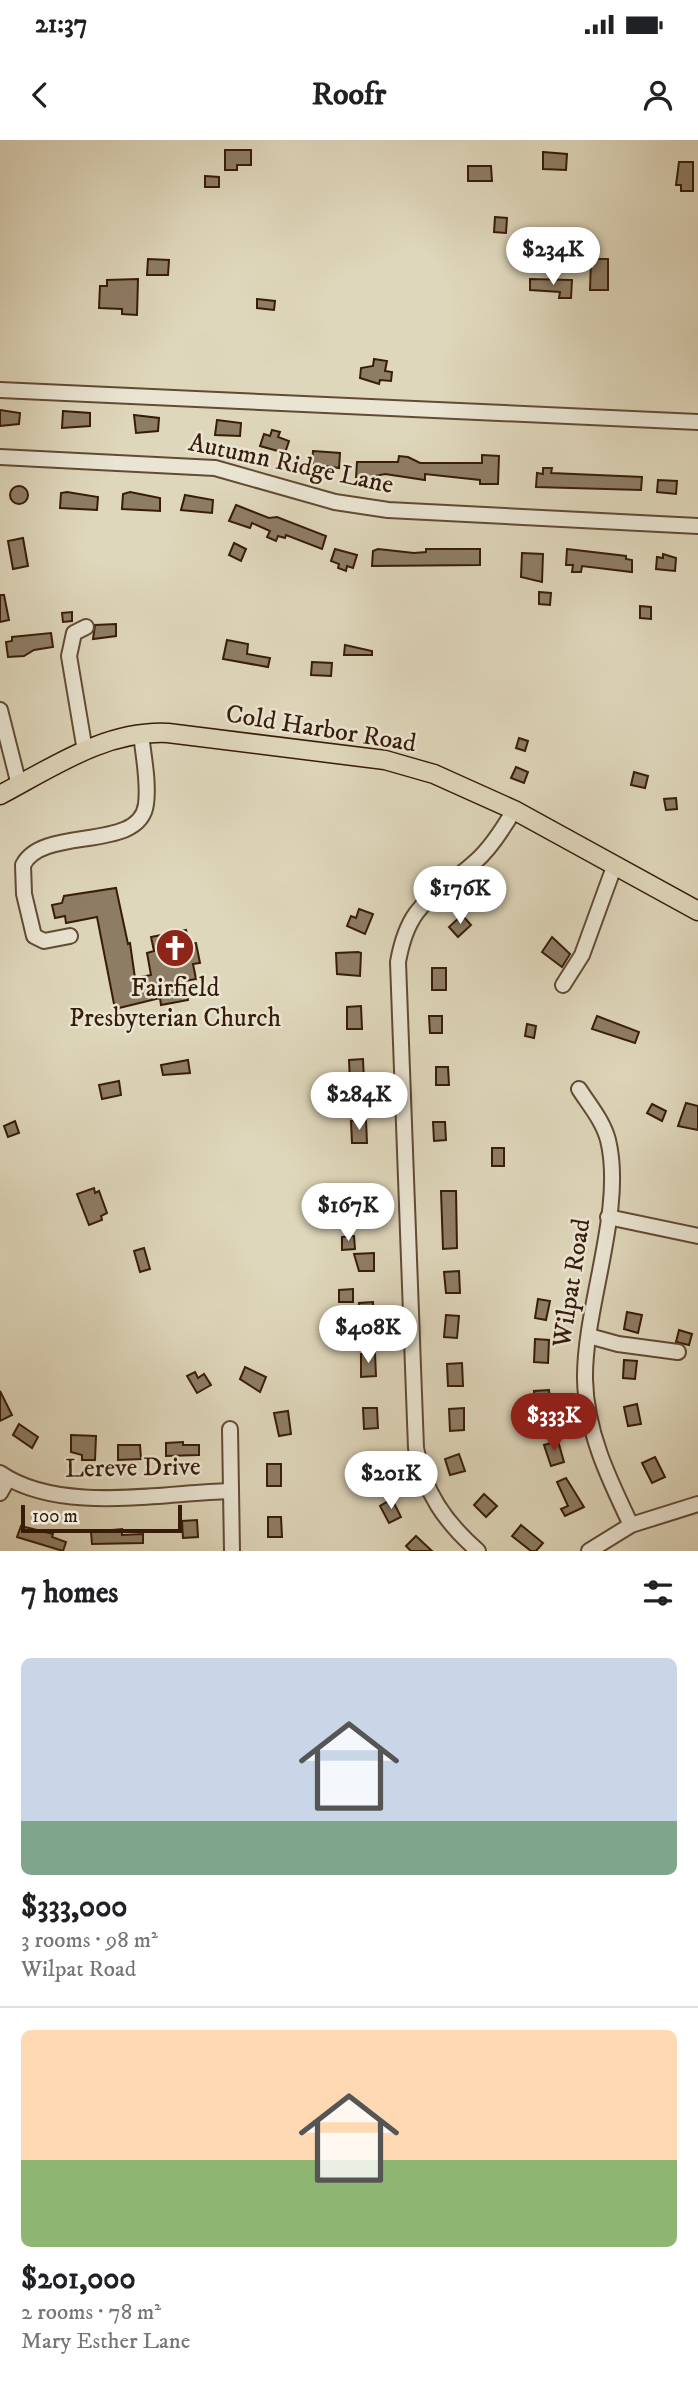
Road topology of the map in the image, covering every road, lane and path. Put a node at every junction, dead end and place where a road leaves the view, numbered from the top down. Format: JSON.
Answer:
{"nodes":[{"id":1,"x":0,"y":390,"type":"edge"},
{"id":2,"x":698,"y":422,"type":"edge"},
{"id":3,"x":0,"y":457,"type":"edge"},
{"id":4,"x":698,"y":526,"type":"edge"},
{"id":5,"x":86,"y":627,"type":"dead end"},
{"id":6,"x":0,"y":710,"type":"edge"},
{"id":7,"x":141,"y":733,"type":"junction"},
{"id":8,"x":85,"y":751,"type":"junction"},
{"id":9,"x":19,"y":785,"type":"junction"},
{"id":10,"x":0,"y":795,"type":"edge"},
{"id":11,"x":514,"y":810,"type":"junction"},
{"id":12,"x":614,"y":867,"type":"junction"},
{"id":13,"x":698,"y":911,"type":"edge"},
{"id":14,"x":70,"y":936,"type":"dead end"},
{"id":15,"x":563,"y":985,"type":"dead end"},
{"id":16,"x":579,"y":1089,"type":"dead end"},
{"id":17,"x":608,"y":1217,"type":"junction"},
{"id":18,"x":698,"y":1236,"type":"edge"},
{"id":19,"x":589,"y":1336,"type":"junction"},
{"id":20,"x":678,"y":1352,"type":"dead end"},
{"id":21,"x":230,"y":1429,"type":"dead end"},
{"id":22,"x":4,"y":1476,"type":"edge"},
{"id":23,"x":229,"y":1491,"type":"junction"},
{"id":24,"x":0,"y":1493,"type":"edge"},
{"id":25,"x":698,"y":1504,"type":"edge"},
{"id":26,"x":631,"y":1525,"type":"junction"},
{"id":27,"x":232,"y":1551,"type":"edge"},
{"id":28,"x":478,"y":1551,"type":"edge"},
{"id":29,"x":589,"y":1551,"type":"edge"}],
"edges":[{"from":1,"to":2,"type":"street"},
{"from":3,"to":4,"type":"street","name":"Autumn Ridge Lane"},
{"from":5,"to":8,"type":"street"},
{"from":6,"to":9,"type":"street"},
{"from":7,"to":8,"type":"main road","name":"Cold Harbor Road"},
{"from":7,"to":11,"type":"main road","name":"Cold Harbor Road"},
{"from":7,"to":14,"type":"street"},
{"from":8,"to":9,"type":"main road","name":"Cold Harbor Road"},
{"from":9,"to":10,"type":"main road","name":"Cold Harbor Road"},
{"from":11,"to":12,"type":"main road","name":"Cold Harbor Road"},
{"from":11,"to":28,"type":"street"},
{"from":12,"to":13,"type":"main road","name":"Cold Harbor Road"},
{"from":12,"to":15,"type":"street"},
{"from":16,"to":17,"type":"street","name":"Wilpat Road"},
{"from":17,"to":18,"type":"street"},
{"from":17,"to":19,"type":"street","name":"Wilpat Road"},
{"from":19,"to":20,"type":"street"},
{"from":19,"to":26,"type":"street","name":"Wilpat Road"},
{"from":21,"to":23,"type":"street"},
{"from":22,"to":23,"type":"street","name":"Lereve Drive"},
{"from":22,"to":24,"type":"street"},
{"from":23,"to":27,"type":"street"},
{"from":25,"to":26,"type":"street"},
{"from":26,"to":29,"type":"street"}]}
